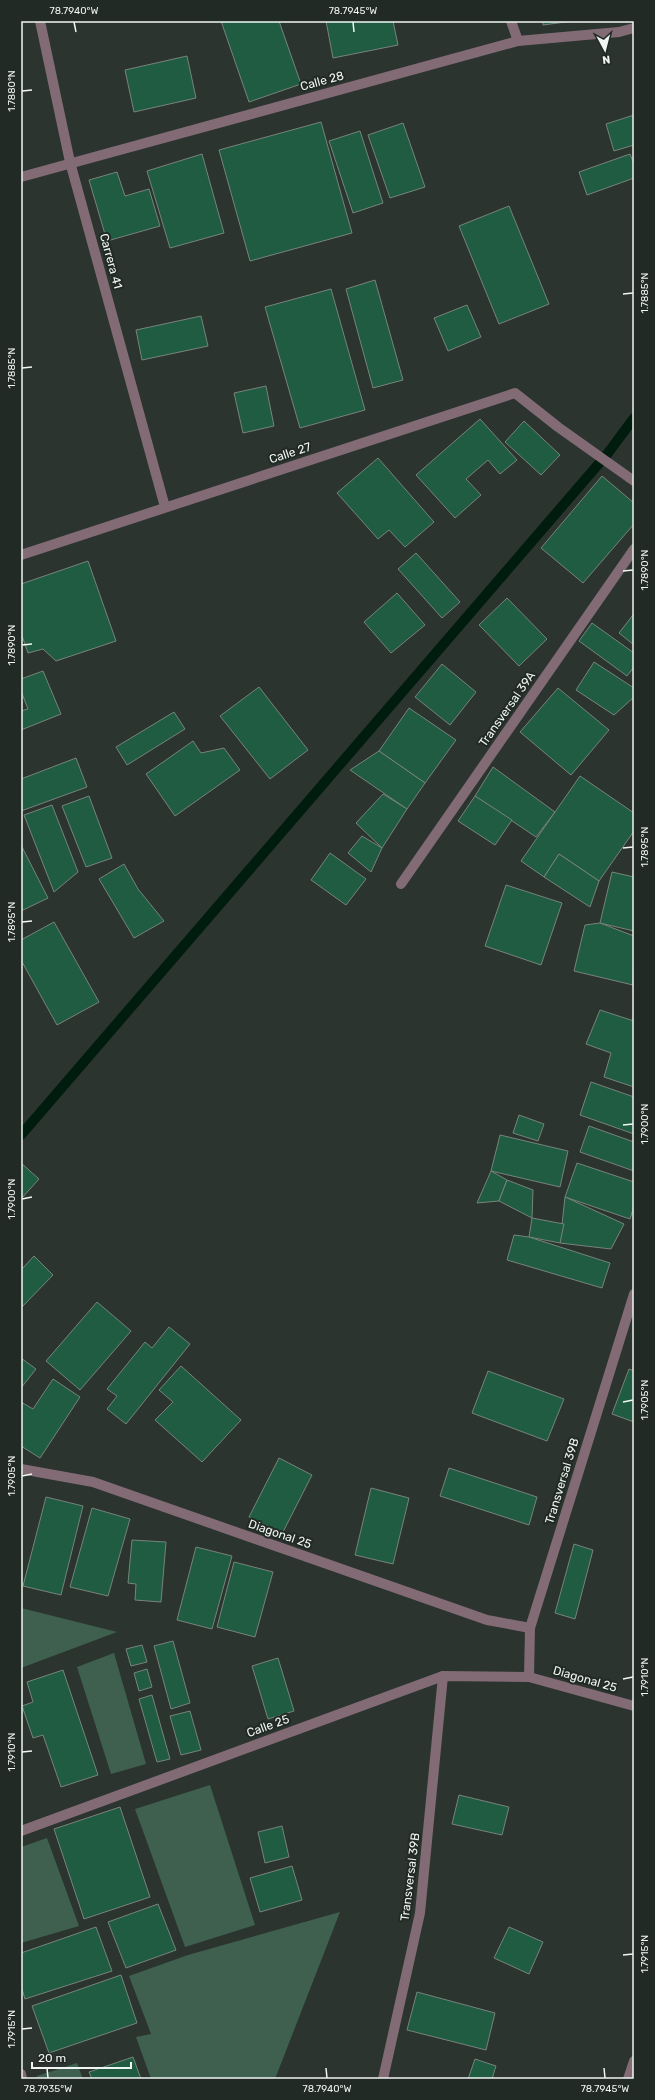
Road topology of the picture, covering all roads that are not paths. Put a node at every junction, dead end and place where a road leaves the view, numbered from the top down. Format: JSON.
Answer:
{"nodes":[{"id":1,"x":40,"y":21,"type":"edge"},
{"id":2,"x":511,"y":21,"type":"edge"},
{"id":3,"x":634,"y":28,"type":"edge"},
{"id":4,"x":518,"y":41,"type":"junction"},
{"id":5,"x":70,"y":162,"type":"junction"},
{"id":6,"x":21,"y":177,"type":"edge"},
{"id":7,"x":630,"y":479,"type":"edge"},
{"id":8,"x":165,"y":507,"type":"junction"},
{"id":9,"x":634,"y":549,"type":"edge"},
{"id":10,"x":21,"y":555,"type":"edge"},
{"id":11,"x":401,"y":884,"type":"dead end"},
{"id":12,"x":634,"y":1294,"type":"edge"},
{"id":13,"x":21,"y":1469,"type":"edge"},
{"id":14,"x":530,"y":1628,"type":"junction"},
{"id":15,"x":444,"y":1676,"type":"junction"},
{"id":16,"x":529,"y":1677,"type":"junction"},
{"id":17,"x":634,"y":1706,"type":"edge"},
{"id":18,"x":21,"y":1831,"type":"edge"},
{"id":19,"x":634,"y":2060,"type":"edge"},
{"id":20,"x":21,"y":2074,"type":"edge"},
{"id":21,"x":22,"y":2079,"type":"edge"},
{"id":22,"x":384,"y":2079,"type":"edge"},
{"id":23,"x":628,"y":2079,"type":"edge"}],
"edges":[{"from":1,"to":5,"type":"street","name":"Carrera 41"},
{"from":2,"to":4,"type":"street"},
{"from":3,"to":4,"type":"street","name":"Calle 28"},
{"from":4,"to":5,"type":"street","name":"Calle 28"},
{"from":5,"to":6,"type":"street","name":"Calle 28"},
{"from":5,"to":8,"type":"street","name":"Carrera 41"},
{"from":7,"to":8,"type":"street","name":"Calle 27"},
{"from":8,"to":10,"type":"street","name":"Calle 27"},
{"from":9,"to":11,"type":"street","name":"Transversal 39A"},
{"from":12,"to":14,"type":"street","name":"Transversal 39B"},
{"from":13,"to":14,"type":"street","name":"Diagonal 25"},
{"from":14,"to":16,"type":"street","name":"Transversal 39B"},
{"from":15,"to":16,"type":"street","name":"Calle 25"},
{"from":15,"to":18,"type":"street","name":"Calle 25"},
{"from":15,"to":22,"type":"street","name":"Transversal 39B"},
{"from":16,"to":17,"type":"street","name":"Diagonal 25"},
{"from":19,"to":23,"type":"street"},
{"from":20,"to":21,"type":"street"}]}
